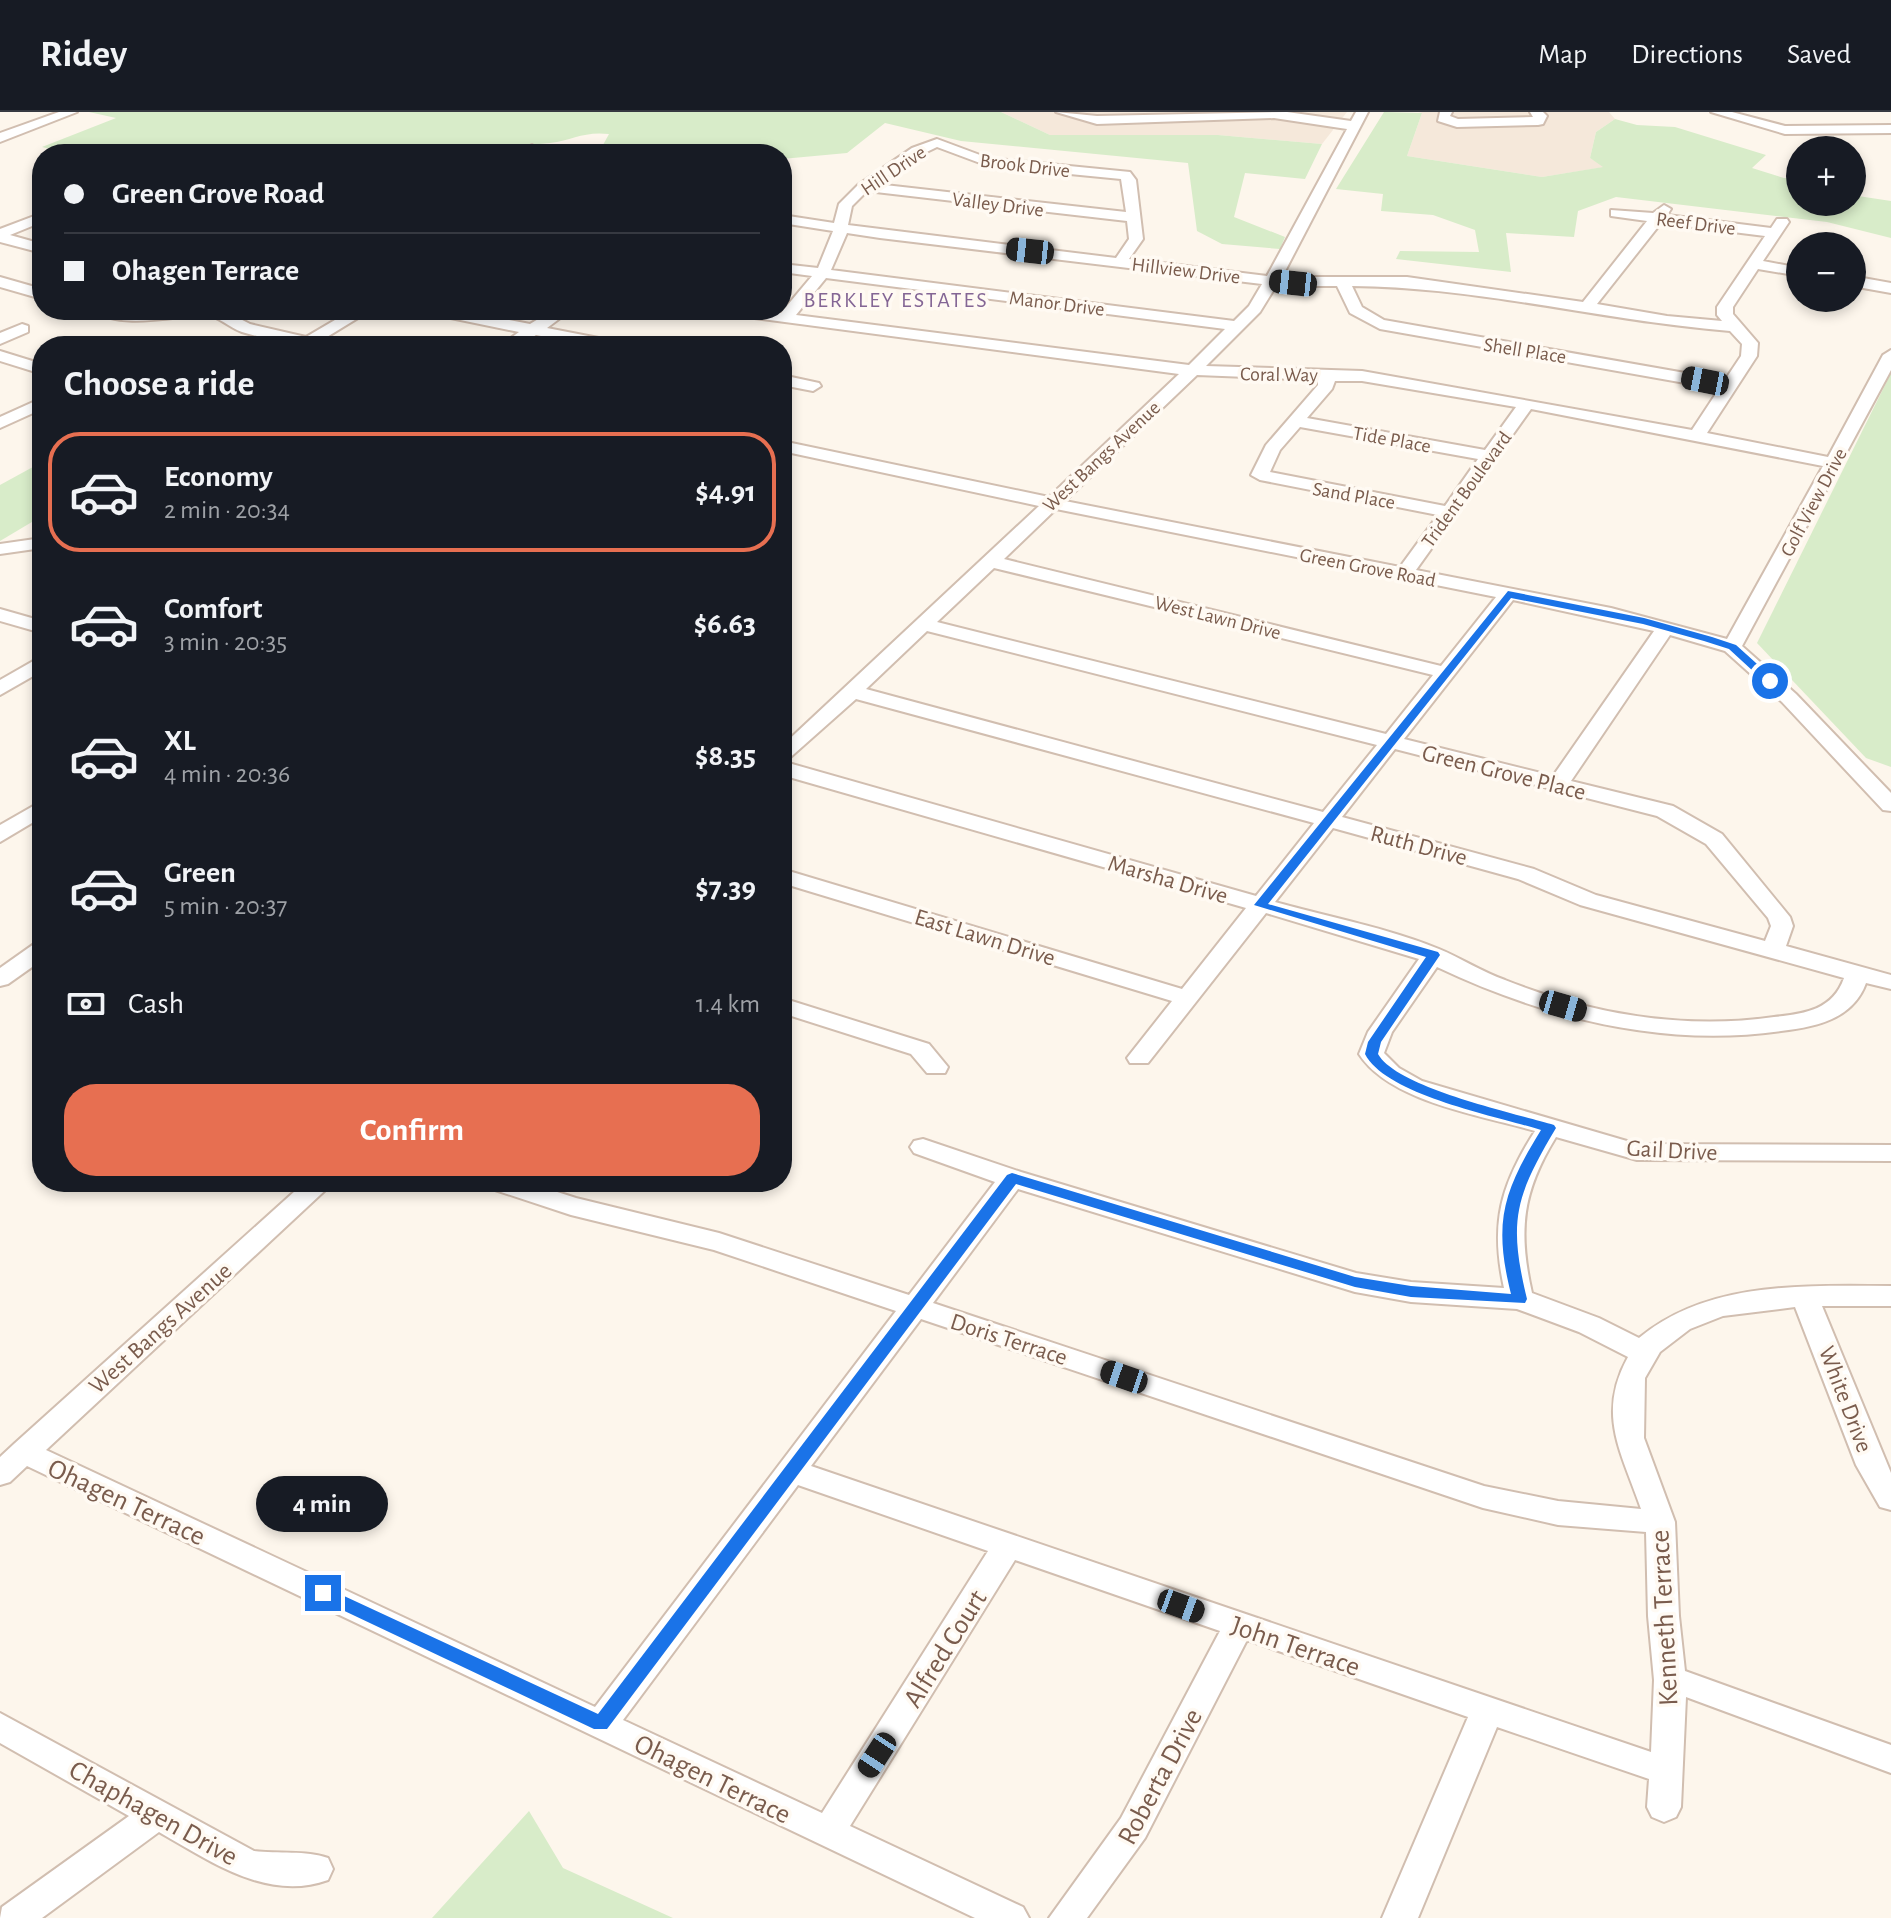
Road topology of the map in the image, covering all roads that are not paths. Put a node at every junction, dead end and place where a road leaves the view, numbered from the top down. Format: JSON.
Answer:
{"nodes":[{"id":1,"x":71,"y":112,"type":"edge"},
{"id":2,"x":1062,"y":112,"type":"edge"},
{"id":3,"x":1446,"y":112,"type":"edge"},
{"id":4,"x":1536,"y":112,"type":"edge"},
{"id":5,"x":1717,"y":112,"type":"edge"},
{"id":6,"x":1856,"y":112,"type":"edge"},
{"id":7,"x":1513,"y":117,"type":"edge"},
{"id":8,"x":1359,"y":119,"type":"edge"},
{"id":9,"x":1884,"y":130,"type":"edge"},
{"id":10,"x":0,"y":138,"type":"edge"},
{"id":11,"x":933,"y":143,"type":"joint"},
{"id":12,"x":865,"y":187,"type":"junction"},
{"id":13,"x":1616,"y":213,"type":"dead end"},
{"id":14,"x":1660,"y":214,"type":"junction"},
{"id":15,"x":1132,"y":217,"type":"junction"},
{"id":16,"x":792,"y":221,"type":"edge"},
{"id":17,"x":32,"y":222,"type":"edge"},
{"id":18,"x":841,"y":229,"type":"junction"},
{"id":19,"x":0,"y":236,"type":"edge"},
{"id":20,"x":32,"y":246,"type":"edge"},
{"id":21,"x":1120,"y":262,"type":"junction"},
{"id":22,"x":1754,"y":264,"type":"junction"},
{"id":23,"x":792,"y":269,"type":"edge"},
{"id":24,"x":1786,"y":270,"type":"edge"},
{"id":25,"x":822,"y":273,"type":"junction"},
{"id":26,"x":1274,"y":281,"type":"junction"},
{"id":27,"x":0,"y":282,"type":"edge"},
{"id":28,"x":1343,"y":282,"type":"junction"},
{"id":29,"x":1866,"y":284,"type":"edge"},
{"id":30,"x":1891,"y":288,"type":"edge"},
{"id":31,"x":32,"y":291,"type":"edge"},
{"id":32,"x":1586,"y":308,"type":"junction"},
{"id":33,"x":792,"y":310,"type":"edge"},
{"id":34,"x":230,"y":320,"type":"edge"},
{"id":35,"x":346,"y":320,"type":"edge"},
{"id":36,"x":485,"y":320,"type":"edge"},
{"id":37,"x":548,"y":320,"type":"edge"},
{"id":38,"x":792,"y":320,"type":"edge"},
{"id":39,"x":1236,"y":326,"type":"junction"},
{"id":40,"x":1732,"y":326,"type":"junction"},
{"id":41,"x":22,"y":329,"type":"dead end"},
{"id":42,"x":533,"y":330,"type":"junction"},
{"id":43,"x":281,"y":336,"type":"edge"},
{"id":44,"x":318,"y":336,"type":"edge"},
{"id":45,"x":524,"y":336,"type":"edge"},
{"id":46,"x":563,"y":336,"type":"edge"},
{"id":47,"x":0,"y":339,"type":"edge"},
{"id":48,"x":1891,"y":355,"type":"edge"},
{"id":49,"x":0,"y":356,"type":"edge"},
{"id":50,"x":32,"y":366,"type":"edge"},
{"id":51,"x":1190,"y":370,"type":"junction"},
{"id":52,"x":1327,"y":375,"type":"junction"},
{"id":53,"x":792,"y":382,"type":"edge"},
{"id":54,"x":813,"y":386,"type":"dead end"},
{"id":55,"x":1729,"y":386,"type":"junction"},
{"id":56,"x":1527,"y":404,"type":"junction"},
{"id":57,"x":32,"y":408,"type":"edge"},
{"id":58,"x":1295,"y":421,"type":"junction"},
{"id":59,"x":0,"y":423,"type":"edge"},
{"id":60,"x":1697,"y":435,"type":"junction"},
{"id":61,"x":792,"y":448,"type":"edge"},
{"id":62,"x":1489,"y":456,"type":"junction"},
{"id":63,"x":1834,"y":463,"type":"junction"},
{"id":64,"x":1049,"y":504,"type":"junction"},
{"id":65,"x":1449,"y":512,"type":"junction"},
{"id":66,"x":32,"y":544,"type":"edge"},
{"id":67,"x":0,"y":549,"type":"edge"},
{"id":68,"x":990,"y":561,"type":"junction"},
{"id":69,"x":1405,"y":573,"type":"junction"},
{"id":70,"x":1508,"y":594,"type":"junction"},
{"id":71,"x":0,"y":615,"type":"edge"},
{"id":72,"x":32,"y":624,"type":"edge"},
{"id":73,"x":923,"y":624,"type":"junction"},
{"id":74,"x":1666,"y":627,"type":"junction"},
{"id":75,"x":1732,"y":647,"type":"junction"},
{"id":76,"x":32,"y":668,"type":"edge"},
{"id":77,"x":1447,"y":673,"type":"junction"},
{"id":78,"x":0,"y":689,"type":"edge"},
{"id":79,"x":851,"y":691,"type":"junction"},
{"id":80,"x":1390,"y":743,"type":"junction"},
{"id":81,"x":792,"y":747,"type":"edge"},
{"id":82,"x":792,"y":771,"type":"edge"},
{"id":83,"x":1557,"y":786,"type":"junction"},
{"id":84,"x":1891,"y":805,"type":"edge"},
{"id":85,"x":32,"y":814,"type":"edge"},
{"id":86,"x":1328,"y":821,"type":"junction"},
{"id":87,"x":0,"y":835,"type":"edge"},
{"id":88,"x":792,"y":879,"type":"edge"},
{"id":89,"x":1261,"y":905,"type":"junction"},
{"id":90,"x":1773,"y":949,"type":"junction"},
{"id":91,"x":1434,"y":955,"type":"junction"},
{"id":92,"x":32,"y":956,"type":"edge"},
{"id":93,"x":1857,"y":973,"type":"junction"},
{"id":94,"x":0,"y":979,"type":"edge"},
{"id":95,"x":1891,"y":982,"type":"edge"},
{"id":96,"x":1187,"y":998,"type":"junction"},
{"id":97,"x":792,"y":1008,"type":"edge"},
{"id":98,"x":1139,"y":1058,"type":"dead end"},
{"id":99,"x":936,"y":1067,"type":"dead end"},
{"id":100,"x":1549,"y":1128,"type":"junction"},
{"id":101,"x":923,"y":1147,"type":"dead end"},
{"id":102,"x":1891,"y":1153,"type":"edge"},
{"id":103,"x":1012,"y":1178,"type":"junction"},
{"id":104,"x":310,"y":1192,"type":"edge"},
{"id":105,"x":528,"y":1192,"type":"edge"},
{"id":106,"x":1891,"y":1296,"type":"edge"},
{"id":107,"x":1805,"y":1297,"type":"junction"},
{"id":108,"x":1520,"y":1299,"type":"junction"},
{"id":109,"x":915,"y":1307,"type":"junction"},
{"id":110,"x":1642,"y":1352,"type":"junction"},
{"id":111,"x":24,"y":1452,"type":"junction"},
{"id":112,"x":791,"y":1471,"type":"junction"},
{"id":113,"x":0,"y":1474,"type":"edge"},
{"id":114,"x":1891,"y":1499,"type":"edge"},
{"id":115,"x":1660,"y":1522,"type":"junction"},
{"id":116,"x":1008,"y":1545,"type":"junction"},
{"id":117,"x":1239,"y":1626,"type":"junction"},
{"id":118,"x":1670,"y":1679,"type":"junction"},
{"id":119,"x":1487,"y":1711,"type":"junction"},
{"id":120,"x":601,"y":1724,"type":"junction"},
{"id":121,"x":0,"y":1727,"type":"edge"},
{"id":122,"x":1891,"y":1759,"type":"edge"},
{"id":123,"x":1666,"y":1771,"type":"junction"},
{"id":124,"x":1664,"y":1807,"type":"dead end"},
{"id":125,"x":158,"y":1814,"type":"junction"},
{"id":126,"x":828,"y":1832,"type":"junction"},
{"id":127,"x":316,"y":1869,"type":"dead end"},
{"id":128,"x":14,"y":1918,"type":"edge"},
{"id":129,"x":1011,"y":1918,"type":"edge"},
{"id":130,"x":1067,"y":1918,"type":"edge"},
{"id":131,"x":1400,"y":1918,"type":"edge"}],
"edges":[{"from":1,"to":10,"type":"street"},
{"from":2,"to":8,"type":"street"},
{"from":3,"to":7,"type":"street"},
{"from":4,"to":7,"type":"street"},
{"from":5,"to":9,"type":"street"},
{"from":6,"to":9,"type":"street"},
{"from":8,"to":26,"type":"street","name":"West Bangs Avenue"},
{"from":11,"to":12,"type":"street","name":"Hill Drive"},
{"from":11,"to":15,"type":"street","name":"Brook Drive"},
{"from":12,"to":15,"type":"street","name":"Valley Drive"},
{"from":12,"to":18,"type":"street","name":"Hill Drive"},
{"from":13,"to":14,"type":"street","name":"Reef Drive"},
{"from":14,"to":22,"type":"street","name":"Reef Drive"},
{"from":14,"to":32,"type":"street"},
{"from":15,"to":21,"type":"street"},
{"from":16,"to":18,"type":"street","name":"Hillview Drive"},
{"from":17,"to":19,"type":"street"},
{"from":18,"to":21,"type":"street","name":"Hillview Drive"},
{"from":18,"to":25,"type":"street","name":"Hill Drive"},
{"from":19,"to":20,"type":"street"},
{"from":21,"to":26,"type":"street","name":"Hillview Drive"},
{"from":22,"to":24,"type":"street"},
{"from":22,"to":40,"type":"street"},
{"from":23,"to":25,"type":"street","name":"Manor Drive"},
{"from":25,"to":33,"type":"street","name":"Hill Drive"},
{"from":25,"to":39,"type":"street","name":"Manor Drive"},
{"from":26,"to":28,"type":"street","name":"Hillview Drive"},
{"from":26,"to":39,"type":"street","name":"West Bangs Avenue"},
{"from":27,"to":31,"type":"street"},
{"from":28,"to":32,"type":"street","name":"Hillview Drive"},
{"from":28,"to":55,"type":"street","name":"Shell Place"},
{"from":29,"to":30,"type":"street"},
{"from":32,"to":40,"type":"street","name":"Hillview Drive"},
{"from":34,"to":43,"type":"street"},
{"from":35,"to":44,"type":"street"},
{"from":36,"to":42,"type":"street"},
{"from":37,"to":42,"type":"street"},
{"from":38,"to":51,"type":"street","name":"Coral Way"},
{"from":39,"to":51,"type":"street","name":"West Bangs Avenue"},
{"from":40,"to":55,"type":"street"},
{"from":41,"to":47,"type":"street"},
{"from":42,"to":45,"type":"street"},
{"from":42,"to":46,"type":"street"},
{"from":48,"to":63,"type":"street","name":"Golf View Drive"},
{"from":49,"to":50,"type":"street"},
{"from":51,"to":52,"type":"street","name":"Coral Way"},
{"from":51,"to":64,"type":"street","name":"West Bangs Avenue"},
{"from":52,"to":56,"type":"street","name":"Coral Way"},
{"from":52,"to":58,"type":"street"},
{"from":53,"to":54,"type":"street"},
{"from":55,"to":60,"type":"street"},
{"from":56,"to":60,"type":"street","name":"Coral Way"},
{"from":56,"to":62,"type":"street","name":"Trident Boulevard"},
{"from":57,"to":59,"type":"street"},
{"from":58,"to":62,"type":"street","name":"Tide Place"},
{"from":58,"to":65,"type":"street","name":"Sand Place"},
{"from":60,"to":63,"type":"street","name":"Coral Way"},
{"from":61,"to":64,"type":"street","name":"Green Grove Road"},
{"from":62,"to":65,"type":"street","name":"Trident Boulevard"},
{"from":63,"to":75,"type":"street","name":"Golf View Drive"},
{"from":64,"to":68,"type":"street","name":"West Bangs Avenue"},
{"from":64,"to":69,"type":"street","name":"Green Grove Road"},
{"from":65,"to":69,"type":"street","name":"Trident Boulevard"},
{"from":66,"to":67,"type":"street"},
{"from":68,"to":73,"type":"street","name":"West Bangs Avenue"},
{"from":68,"to":77,"type":"street","name":"West Lawn Drive"},
{"from":69,"to":70,"type":"street","name":"Green Grove Road"},
{"from":70,"to":74,"type":"street","name":"Green Grove Road"},
{"from":70,"to":77,"type":"street"},
{"from":71,"to":72,"type":"street"},
{"from":73,"to":79,"type":"street","name":"West Bangs Avenue"},
{"from":73,"to":80,"type":"street","name":"Green Grove Place"},
{"from":74,"to":75,"type":"street","name":"Green Grove Road"},
{"from":74,"to":83,"type":"street"},
{"from":75,"to":84,"type":"street","name":"Green Grove Road"},
{"from":76,"to":78,"type":"street"},
{"from":77,"to":80,"type":"street"},
{"from":79,"to":81,"type":"street","name":"West Bangs Avenue"},
{"from":79,"to":86,"type":"street","name":"Ruth Drive"},
{"from":80,"to":83,"type":"street","name":"Green Grove Place"},
{"from":80,"to":86,"type":"street"},
{"from":82,"to":89,"type":"street","name":"Marsha Drive"},
{"from":83,"to":90,"type":"street","name":"Green Grove Place"},
{"from":85,"to":87,"type":"street"},
{"from":86,"to":89,"type":"street"},
{"from":86,"to":90,"type":"street","name":"Ruth Drive"},
{"from":88,"to":96,"type":"street","name":"East Lawn Drive"},
{"from":89,"to":91,"type":"street","name":"Marsha Drive"},
{"from":89,"to":96,"type":"street"},
{"from":90,"to":93,"type":"street","name":"Ruth Drive"},
{"from":91,"to":93,"type":"street","name":"Marsha Drive"},
{"from":91,"to":100,"type":"street","name":"Gail Drive"},
{"from":92,"to":94,"type":"street"},
{"from":93,"to":95,"type":"street","name":"Ruth Drive"},
{"from":96,"to":98,"type":"street"},
{"from":97,"to":99,"type":"street"},
{"from":100,"to":102,"type":"street","name":"Gail Drive"},
{"from":100,"to":108,"type":"street"},
{"from":101,"to":103,"type":"street"},
{"from":103,"to":108,"type":"street"},
{"from":103,"to":109,"type":"street"},
{"from":104,"to":111,"type":"street","name":"West Bangs Avenue"},
{"from":105,"to":109,"type":"street","name":"Doris Terrace"},
{"from":106,"to":107,"type":"street"},
{"from":107,"to":110,"type":"street"},
{"from":107,"to":114,"type":"street","name":"White Drive"},
{"from":108,"to":110,"type":"street"},
{"from":109,"to":112,"type":"street"},
{"from":109,"to":115,"type":"street","name":"Doris Terrace"},
{"from":110,"to":115,"type":"street","name":"Kenneth Terrace"},
{"from":111,"to":113,"type":"street","name":"West Bangs Avenue"},
{"from":111,"to":120,"type":"street","name":"Ohagen Terrace"},
{"from":112,"to":116,"type":"street","name":"John Terrace"},
{"from":112,"to":120,"type":"street"},
{"from":115,"to":118,"type":"street","name":"Kenneth Terrace"},
{"from":116,"to":117,"type":"street","name":"John Terrace"},
{"from":116,"to":126,"type":"street","name":"Alfred Court"},
{"from":117,"to":119,"type":"street","name":"John Terrace"},
{"from":117,"to":130,"type":"street","name":"Roberta Drive"},
{"from":118,"to":122,"type":"street"},
{"from":118,"to":123,"type":"street","name":"Kenneth Terrace"},
{"from":119,"to":123,"type":"street","name":"John Terrace"},
{"from":119,"to":131,"type":"street"},
{"from":120,"to":126,"type":"street","name":"Ohagen Terrace"},
{"from":121,"to":125,"type":"street","name":"Chaphagen Drive"},
{"from":123,"to":124,"type":"street","name":"Kenneth Terrace"},
{"from":125,"to":127,"type":"street","name":"Chaphagen Drive"},
{"from":125,"to":128,"type":"street"},
{"from":126,"to":129,"type":"street","name":"Ohagen Terrace"}]}
